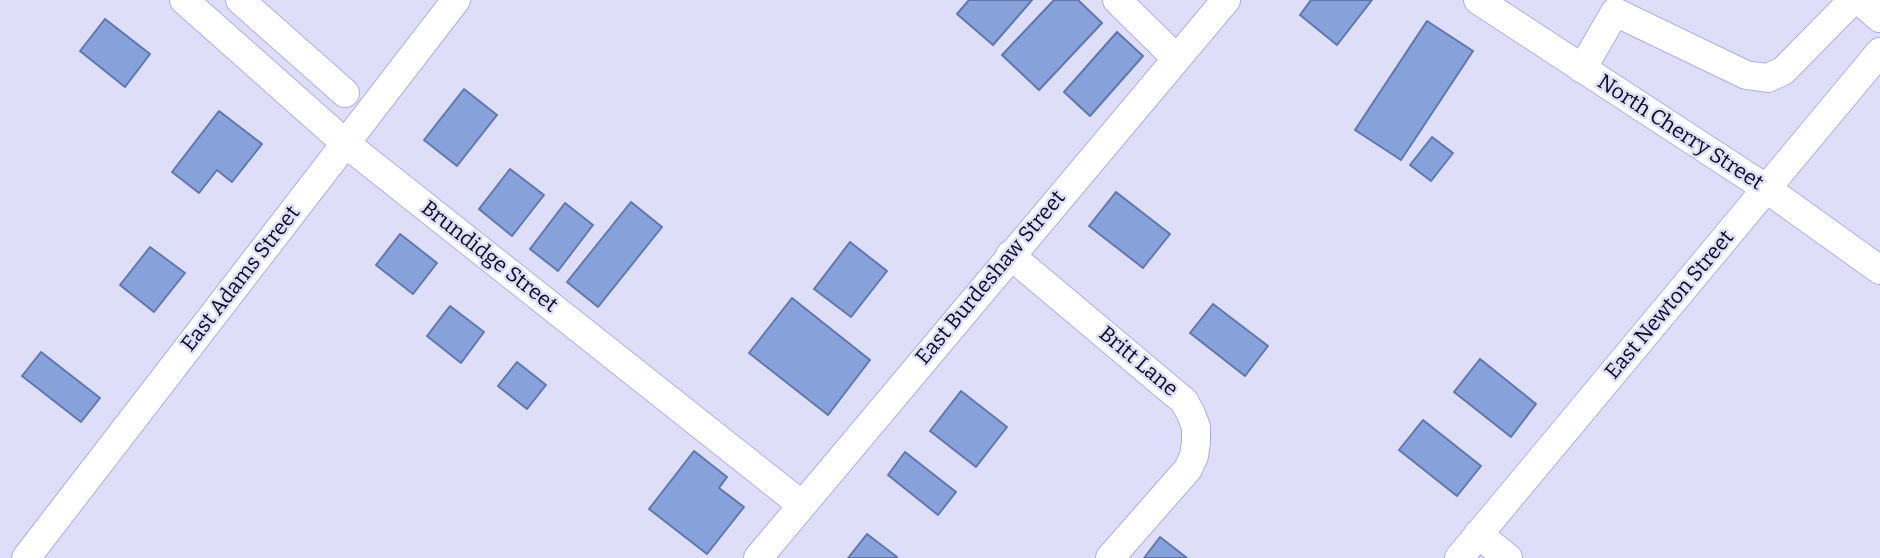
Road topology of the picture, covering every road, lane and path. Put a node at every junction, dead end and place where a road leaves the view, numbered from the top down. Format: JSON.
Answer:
{"nodes":[{"id":1,"x":184,"y":0,"type":"edge"},
{"id":2,"x":456,"y":0,"type":"edge"},
{"id":3,"x":1117,"y":0,"type":"edge"},
{"id":4,"x":1226,"y":0,"type":"edge"},
{"id":5,"x":1478,"y":0,"type":"edge"},
{"id":6,"x":1853,"y":0,"type":"edge"},
{"id":7,"x":1859,"y":0,"type":"edge"},
{"id":8,"x":251,"y":4,"type":"edge"},
{"id":9,"x":1880,"y":18,"type":"edge"},
{"id":10,"x":228,"y":39,"type":"junction"},
{"id":11,"x":1880,"y":52,"type":"edge"},
{"id":12,"x":1176,"y":58,"type":"junction"},
{"id":13,"x":1582,"y":69,"type":"junction"},
{"id":14,"x":345,"y":93,"type":"dead end"},
{"id":15,"x":345,"y":143,"type":"junction"},
{"id":16,"x":1767,"y":189,"type":"junction"},
{"id":17,"x":1010,"y":255,"type":"junction"},
{"id":18,"x":1880,"y":270,"type":"edge"},
{"id":19,"x":802,"y":505,"type":"junction"},
{"id":20,"x":1478,"y":534,"type":"junction"},
{"id":21,"x":26,"y":558,"type":"edge"},
{"id":22,"x":758,"y":558,"type":"edge"},
{"id":23,"x":1110,"y":558,"type":"edge"},
{"id":24,"x":1458,"y":558,"type":"edge"},
{"id":25,"x":1508,"y":558,"type":"edge"}],
"edges":[{"from":1,"to":10,"type":"street","name":"Brundidge Street"},
{"from":2,"to":15,"type":"street","name":"East Adams Street"},
{"from":3,"to":12,"type":"street"},
{"from":4,"to":12,"type":"street","name":"East Burdeshaw Street"},
{"from":5,"to":13,"type":"street","name":"North Cherry Street"},
{"from":6,"to":13,"type":"street"},
{"from":7,"to":9,"type":"street"},
{"from":8,"to":10,"type":"street"},
{"from":8,"to":14,"type":"street"},
{"from":10,"to":15,"type":"street","name":"Brundidge Street"},
{"from":11,"to":16,"type":"street","name":"East Newton Street"},
{"from":12,"to":17,"type":"street","name":"East Burdeshaw Street"},
{"from":13,"to":16,"type":"street","name":"North Cherry Street"},
{"from":15,"to":19,"type":"street","name":"Brundidge Street"},
{"from":15,"to":21,"type":"street","name":"East Adams Street"},
{"from":16,"to":18,"type":"street","name":"North Cherry Street"},
{"from":16,"to":20,"type":"street","name":"East Newton Street"},
{"from":17,"to":19,"type":"street","name":"East Burdeshaw Street"},
{"from":17,"to":23,"type":"street","name":"Britt Lane"},
{"from":19,"to":22,"type":"street","name":"East Burdeshaw Street"},
{"from":20,"to":24,"type":"street","name":"East Newton Street"},
{"from":20,"to":25,"type":"street"}]}
